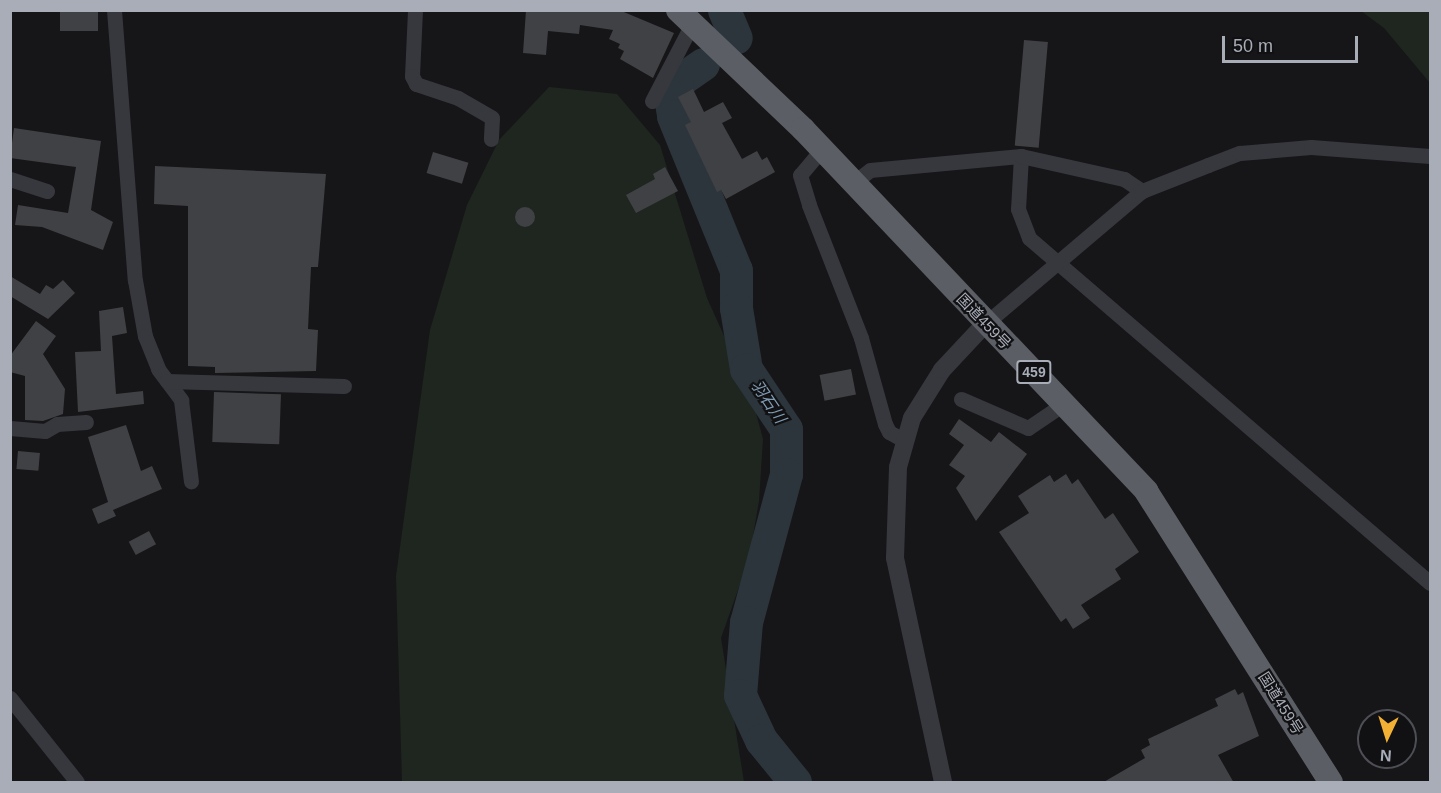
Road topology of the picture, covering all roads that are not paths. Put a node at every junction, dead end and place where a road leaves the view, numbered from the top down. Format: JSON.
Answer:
{"nodes":[{"id":1,"x":114,"y":10,"type":"edge"},
{"id":2,"x":415,"y":10,"type":"edge"},
{"id":3,"x":685,"y":17,"type":"edge"},
{"id":4,"x":652,"y":101,"type":"dead end"},
{"id":5,"x":491,"y":139,"type":"dead end"},
{"id":6,"x":822,"y":149,"type":"junction"},
{"id":7,"x":1022,"y":156,"type":"junction"},
{"id":8,"x":1431,"y":156,"type":"edge"},
{"id":9,"x":10,"y":179,"type":"edge"},
{"id":10,"x":853,"y":183,"type":"junction"},
{"id":11,"x":47,"y":191,"type":"dead end"},
{"id":12,"x":1142,"y":191,"type":"junction"},
{"id":13,"x":1054,"y":262,"type":"junction"},
{"id":14,"x":985,"y":324,"type":"junction"},
{"id":15,"x":167,"y":381,"type":"junction"},
{"id":16,"x":344,"y":386,"type":"dead end"},
{"id":17,"x":962,"y":399,"type":"dead end"},
{"id":18,"x":1065,"y":403,"type":"junction"},
{"id":19,"x":86,"y":422,"type":"dead end"},
{"id":20,"x":10,"y":428,"type":"edge"},
{"id":21,"x":905,"y":441,"type":"junction"},
{"id":22,"x":191,"y":481,"type":"dead end"},
{"id":23,"x":1431,"y":583,"type":"edge"},
{"id":24,"x":10,"y":698,"type":"edge"},
{"id":25,"x":76,"y":783,"type":"edge"},
{"id":26,"x":943,"y":783,"type":"edge"},
{"id":27,"x":1331,"y":783,"type":"edge"}],
"edges":[{"from":1,"to":15,"type":"street"},
{"from":2,"to":5,"type":"street"},
{"from":3,"to":4,"type":"street"},
{"from":3,"to":6,"type":"highway","name":"国道459号","number":"459"},
{"from":6,"to":10,"type":"highway","name":"国道459号","number":"459"},
{"from":6,"to":21,"type":"street"},
{"from":7,"to":10,"type":"street"},
{"from":7,"to":12,"type":"street"},
{"from":7,"to":13,"type":"street"},
{"from":8,"to":12,"type":"street"},
{"from":9,"to":11,"type":"street"},
{"from":10,"to":14,"type":"highway","name":"国道459号","number":"459"},
{"from":12,"to":13,"type":"street"},
{"from":13,"to":14,"type":"street"},
{"from":13,"to":23,"type":"street"},
{"from":14,"to":18,"type":"highway","name":"国道459号","number":"459"},
{"from":14,"to":21,"type":"street"},
{"from":15,"to":16,"type":"street"},
{"from":15,"to":22,"type":"street"},
{"from":17,"to":18,"type":"street"},
{"from":18,"to":27,"type":"highway","name":"国道459号","number":"459"},
{"from":19,"to":20,"type":"street"},
{"from":21,"to":26,"type":"street"},
{"from":24,"to":25,"type":"street"}]}
